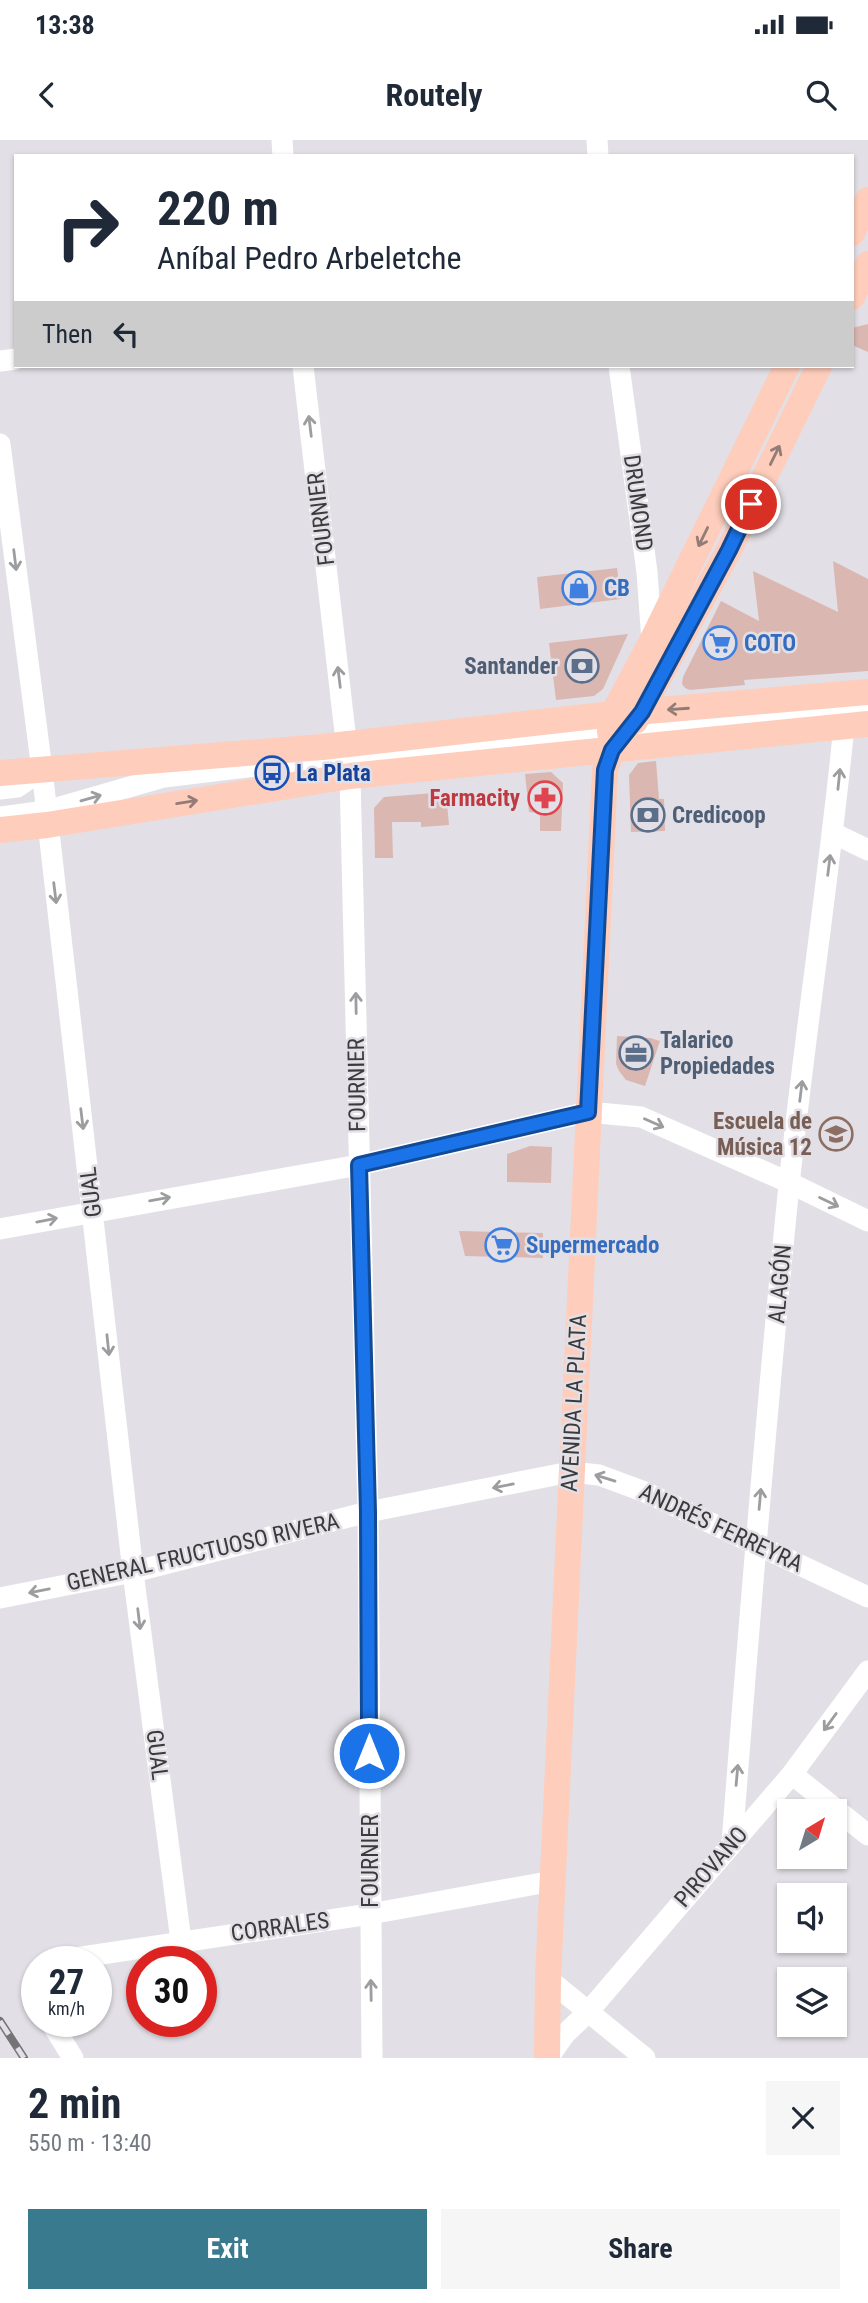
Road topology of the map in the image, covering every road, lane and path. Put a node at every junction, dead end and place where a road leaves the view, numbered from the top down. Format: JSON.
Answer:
{"nodes":[{"id":1,"x":868,"y":200,"type":"edge"},
{"id":2,"x":854,"y":229,"type":"edge"},
{"id":3,"x":868,"y":264,"type":"edge"},
{"id":4,"x":856,"y":297,"type":"edge"},
{"id":5,"x":303,"y":368,"type":"edge"},
{"id":6,"x":619,"y":368,"type":"edge"},
{"id":7,"x":786,"y":368,"type":"edge"},
{"id":8,"x":818,"y":368,"type":"edge"},
{"id":9,"x":0,"y":444,"type":"edge"},
{"id":10,"x":652,"y":641,"type":"junction"},
{"id":11,"x":868,"y":692,"type":"edge"},
{"id":12,"x":868,"y":709,"type":"edge"},
{"id":13,"x":856,"y":725,"type":"edge"},
{"id":14,"x":621,"y":727,"type":"junction"},
{"id":15,"x":349,"y":759,"type":"junction"},
{"id":16,"x":42,"y":770,"type":"junction"},
{"id":17,"x":0,"y":773,"type":"edge"},
{"id":18,"x":0,"y":789,"type":"edge"},
{"id":19,"x":0,"y":817,"type":"edge"},
{"id":20,"x":47,"y":818,"type":"junction"},
{"id":21,"x":0,"y":830,"type":"edge"},
{"id":22,"x":833,"y":833,"type":"junction"},
{"id":23,"x":868,"y":850,"type":"edge"},
{"id":24,"x":588,"y":1112,"type":"junction"},
{"id":25,"x":359,"y":1165,"type":"junction"},
{"id":26,"x":790,"y":1182,"type":"junction"},
{"id":27,"x":93,"y":1211,"type":"junction"},
{"id":28,"x":868,"y":1221,"type":"edge"},
{"id":29,"x":0,"y":1229,"type":"edge"},
{"id":30,"x":570,"y":1472,"type":"junction"},
{"id":31,"x":368,"y":1512,"type":"junction"},
{"id":32,"x":755,"y":1543,"type":"junction"},
{"id":33,"x":133,"y":1572,"type":"junction"},
{"id":34,"x":868,"y":1597,"type":"edge"},
{"id":35,"x":0,"y":1598,"type":"edge"},
{"id":36,"x":868,"y":1671,"type":"edge"},
{"id":37,"x":792,"y":1774,"type":"junction"},
{"id":38,"x":868,"y":1835,"type":"edge"},
{"id":39,"x":732,"y":1843,"type":"junction"},
{"id":40,"x":552,"y":1881,"type":"junction"},
{"id":41,"x":370,"y":1914,"type":"junction"},
{"id":42,"x":181,"y":1941,"type":"junction"},
{"id":43,"x":112,"y":1953,"type":"edge"},
{"id":44,"x":548,"y":1979,"type":"junction"},
{"id":45,"x":588,"y":2012,"type":"junction"},
{"id":46,"x":60,"y":2037,"type":"edge"},
{"id":47,"x":72,"y":2058,"type":"edge"},
{"id":48,"x":372,"y":2058,"type":"edge"},
{"id":49,"x":548,"y":2058,"type":"edge"},
{"id":50,"x":645,"y":2058,"type":"edge"}],
"edges":[{"from":1,"to":2,"type":"main road"},
{"from":3,"to":4,"type":"main road"},
{"from":15,"to":5,"type":"street","name":"FOURNIER","one_way":true},
{"from":6,"to":10,"type":"street","name":"DRUMOND"},
{"from":7,"to":10,"type":"main road","name":"AVENIDA LA PLATA","one_way":true},
{"from":14,"to":8,"type":"main road","name":"AVENIDA LA PLATA","one_way":true},
{"from":9,"to":16,"type":"street","name":"GUAL","one_way":true},
{"from":10,"to":14,"type":"main road","name":"AVENIDA LA PLATA"},
{"from":11,"to":14,"type":"main road","one_way":true},
{"from":12,"to":14,"type":"street"},
{"from":13,"to":14,"type":"main road"},
{"from":22,"to":13,"type":"street","name":"ALAGÓN","one_way":true},
{"from":14,"to":15,"type":"main road"},
{"from":14,"to":15,"type":"main road"},
{"from":14,"to":24,"type":"main road","name":"AVENIDA LA PLATA"},
{"from":15,"to":16,"type":"main road"},
{"from":20,"to":15,"type":"main road","one_way":true},
{"from":25,"to":15,"type":"street","name":"FOURNIER","one_way":true},
{"from":16,"to":17,"type":"main road"},
{"from":16,"to":18,"type":"street"},
{"from":16,"to":20,"type":"street","name":"GUAL"},
{"from":19,"to":20,"type":"street"},
{"from":20,"to":21,"type":"main road"},
{"from":20,"to":27,"type":"street","name":"GUAL","one_way":true},
{"from":22,"to":23,"type":"street"},
{"from":26,"to":22,"type":"street","name":"ALAGÓN","one_way":true},
{"from":24,"to":25,"type":"street"},
{"from":24,"to":26,"type":"street","one_way":true},
{"from":24,"to":30,"type":"main road","name":"AVENIDA LA PLATA"},
{"from":27,"to":25,"type":"street","one_way":true},
{"from":25,"to":31,"type":"street","name":"FOURNIER"},
{"from":26,"to":28,"type":"street","one_way":true},
{"from":32,"to":26,"type":"street","name":"ALAGÓN","one_way":true},
{"from":29,"to":27,"type":"street","one_way":true},
{"from":27,"to":33,"type":"street","name":"GUAL","one_way":true},
{"from":30,"to":31,"type":"street","name":"GENERAL FRUCTUOSO RIVERA","one_way":true},
{"from":32,"to":30,"type":"street","name":"ANDRÉS FERREYRA","one_way":true},
{"from":30,"to":40,"type":"main road","name":"AVENIDA LA PLATA"},
{"from":31,"to":33,"type":"street","name":"GENERAL FRUCTUOSO RIVERA"},
{"from":31,"to":41,"type":"street","name":"FOURNIER"},
{"from":32,"to":34,"type":"street","name":"ANDRÉS FERREYRA"},
{"from":39,"to":32,"type":"street","name":"ALAGÓN","one_way":true},
{"from":33,"to":35,"type":"street","name":"GENERAL FRUCTUOSO RIVERA","one_way":true},
{"from":33,"to":42,"type":"street","name":"GUAL","one_way":true},
{"from":36,"to":37,"type":"street","name":"PIROVANO","one_way":true},
{"from":37,"to":38,"type":"street"},
{"from":37,"to":39,"type":"street","name":"PIROVANO"},
{"from":39,"to":45,"type":"street","name":"PIROVANO"},
{"from":40,"to":41,"type":"street","name":"CORRALES"},
{"from":40,"to":44,"type":"main road","name":"AVENIDA LA PLATA"},
{"from":41,"to":42,"type":"street","name":"CORRALES"},
{"from":48,"to":41,"type":"street","name":"FOURNIER","one_way":true},
{"from":42,"to":43,"type":"street","name":"CORRALES"},
{"from":44,"to":45,"type":"street"},
{"from":44,"to":49,"type":"main road","name":"AVENIDA LA PLATA"},
{"from":45,"to":49,"type":"street","name":"PIROVANO"},
{"from":45,"to":50,"type":"street"},
{"from":46,"to":47,"type":"street"}]}
